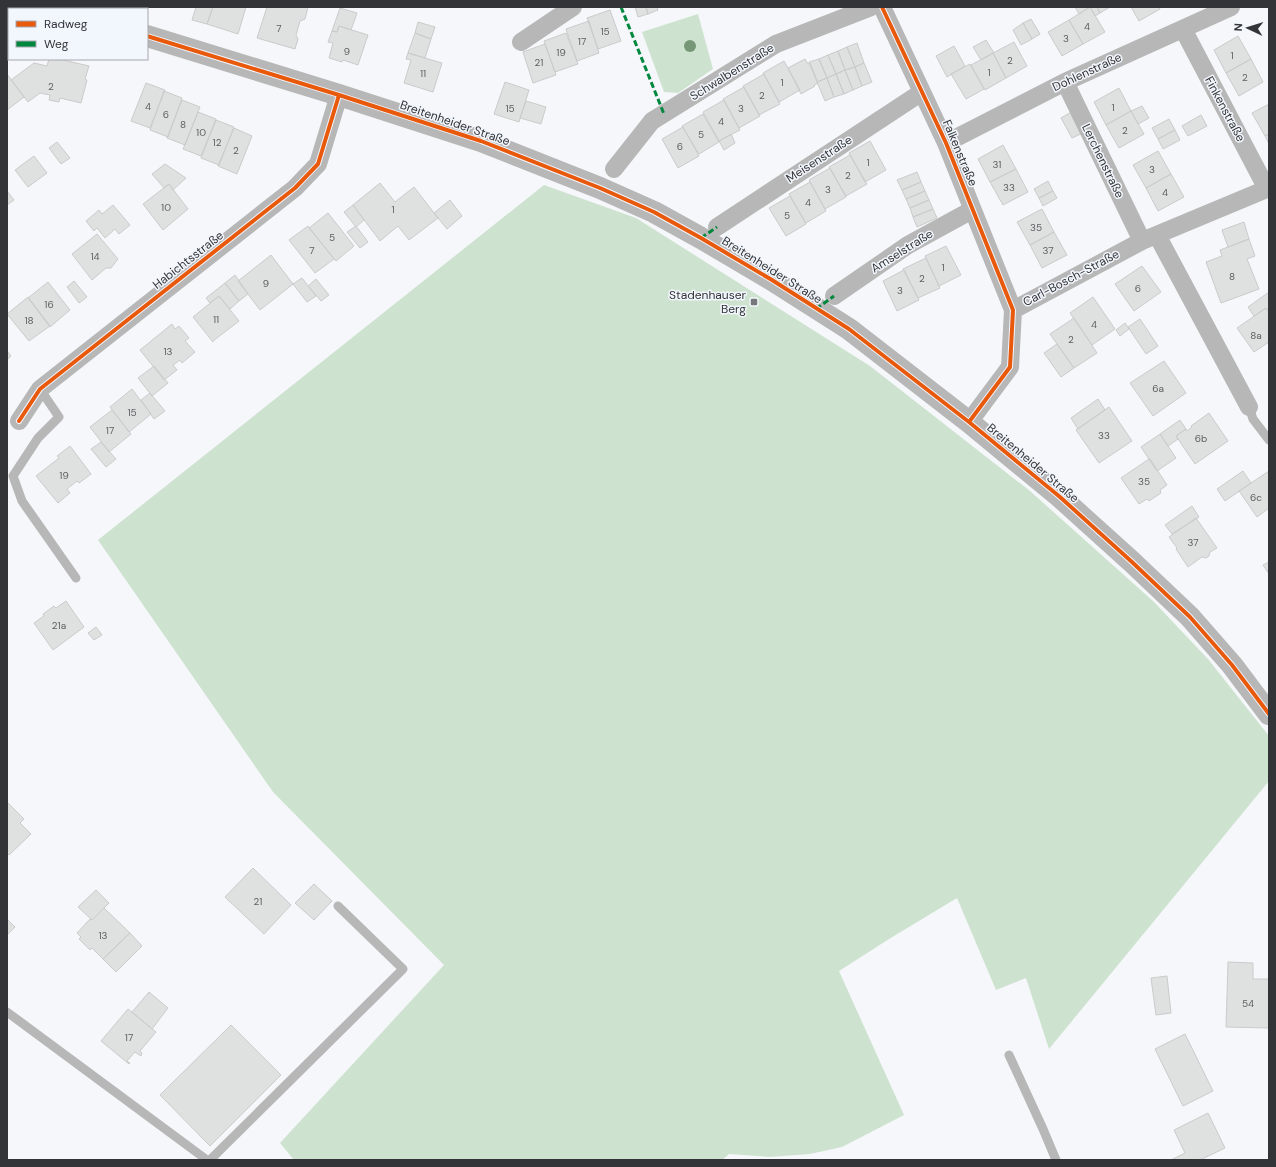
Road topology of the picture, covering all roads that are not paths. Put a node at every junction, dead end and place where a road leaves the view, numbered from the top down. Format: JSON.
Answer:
{"nodes":[{"id":1,"x":574,"y":7,"type":"edge"},
{"id":2,"x":871,"y":7,"type":"edge"},
{"id":3,"x":882,"y":7,"type":"edge"},
{"id":4,"x":1231,"y":7,"type":"edge"},
{"id":5,"x":1183,"y":29,"type":"junction"},
{"id":6,"x":148,"y":36,"type":"edge"},
{"id":7,"x":521,"y":42,"type":"dead end"},
{"id":8,"x":1065,"y":82,"type":"junction"},
{"id":9,"x":922,"y":92,"type":"junction"},
{"id":10,"x":339,"y":95,"type":"junction"},
{"id":11,"x":946,"y":143,"type":"junction"},
{"id":12,"x":614,"y":169,"type":"dead end"},
{"id":13,"x":1268,"y":189,"type":"edge"},
{"id":14,"x":972,"y":210,"type":"junction"},
{"id":15,"x":717,"y":227,"type":"dead end"},
{"id":16,"x":1150,"y":238,"type":"junction"},
{"id":17,"x":834,"y":296,"type":"dead end"},
{"id":18,"x":1013,"y":310,"type":"junction"},
{"id":19,"x":40,"y":389,"type":"junction"},
{"id":20,"x":1249,"y":407,"type":"joint"},
{"id":21,"x":19,"y":421,"type":"dead end"},
{"id":22,"x":969,"y":422,"type":"junction"},
{"id":23,"x":1269,"y":440,"type":"edge"},
{"id":24,"x":76,"y":578,"type":"dead end"},
{"id":25,"x":1269,"y":714,"type":"edge"},
{"id":26,"x":338,"y":906,"type":"dead end"},
{"id":27,"x":7,"y":1012,"type":"edge"},
{"id":28,"x":1010,"y":1055,"type":"dead end"},
{"id":29,"x":207,"y":1160,"type":"edge"},
{"id":30,"x":210,"y":1160,"type":"edge"},
{"id":31,"x":1056,"y":1160,"type":"edge"}],
"edges":[{"from":1,"to":7,"type":"street"},
{"from":2,"to":12,"type":"street","name":"Schwalbenstraße"},
{"from":3,"to":9,"type":"street","name":"Falkenstraße"},
{"from":4,"to":5,"type":"street","name":"Dohlenstraße"},
{"from":5,"to":8,"type":"street","name":"Dohlenstraße"},
{"from":5,"to":13,"type":"street","name":"Finkenstraße"},
{"from":6,"to":10,"type":"street","name":"Breitenheider Straße"},
{"from":8,"to":11,"type":"street","name":"Dohlenstraße"},
{"from":8,"to":16,"type":"street","name":"Lerchenstraße"},
{"from":9,"to":11,"type":"street","name":"Falkenstraße"},
{"from":9,"to":15,"type":"street","name":"Meisenstraße"},
{"from":10,"to":19,"type":"street","name":"Habichtsstraße"},
{"from":10,"to":22,"type":"street","name":"Breitenheider Straße"},
{"from":11,"to":14,"type":"street","name":"Falkenstraße"},
{"from":13,"to":16,"type":"street","name":"Carl-Bosch-Straße"},
{"from":14,"to":17,"type":"street","name":"Amselstraße"},
{"from":14,"to":18,"type":"street","name":"Falkenstraße"},
{"from":16,"to":18,"type":"street","name":"Carl-Bosch-Straße"},
{"from":16,"to":20,"type":"street"},
{"from":18,"to":22,"type":"street","name":"Carl-Bosch-Straße"},
{"from":19,"to":21,"type":"street","name":"Habichtsstraße"},
{"from":19,"to":24,"type":"lane"},
{"from":20,"to":23,"type":"lane"},
{"from":22,"to":25,"type":"street","name":"Breitenheider Straße"},
{"from":26,"to":30,"type":"lane"},
{"from":27,"to":29,"type":"lane"},
{"from":28,"to":31,"type":"lane"}]}
